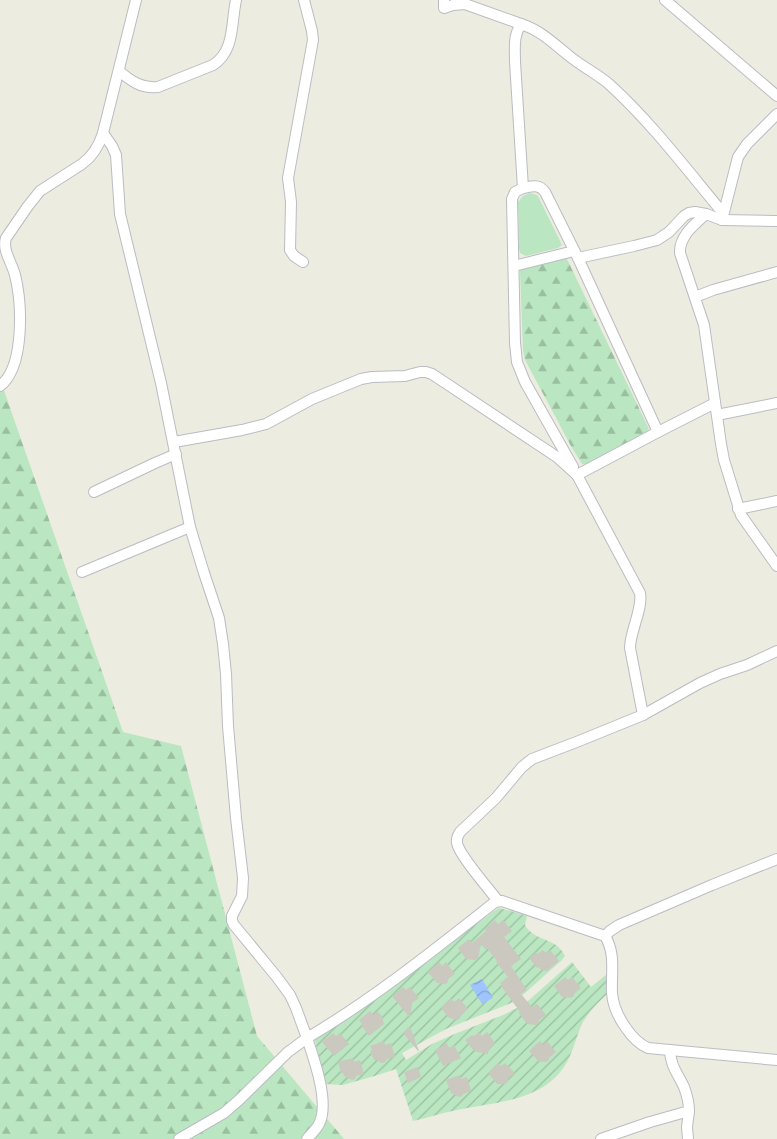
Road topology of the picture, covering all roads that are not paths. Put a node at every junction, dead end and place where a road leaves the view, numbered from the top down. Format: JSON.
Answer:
{"nodes":[{"id":1,"x":136,"y":0,"type":"edge"},
{"id":2,"x":236,"y":0,"type":"edge"},
{"id":3,"x":304,"y":0,"type":"edge"},
{"id":4,"x":444,"y":0,"type":"edge"},
{"id":5,"x":665,"y":0,"type":"edge"},
{"id":6,"x":521,"y":24,"type":"junction"},
{"id":7,"x":119,"y":71,"type":"junction"},
{"id":8,"x":777,"y":96,"type":"edge"},
{"id":9,"x":777,"y":114,"type":"edge"},
{"id":10,"x":103,"y":133,"type":"junction"},
{"id":11,"x":523,"y":188,"type":"junction"},
{"id":12,"x":706,"y":214,"type":"junction"},
{"id":13,"x":723,"y":217,"type":"junction"},
{"id":14,"x":777,"y":221,"type":"edge"},
{"id":15,"x":576,"y":255,"type":"junction"},
{"id":16,"x":304,"y":262,"type":"dead end"},
{"id":17,"x":514,"y":266,"type":"junction"},
{"id":18,"x":777,"y":272,"type":"edge"},
{"id":19,"x":695,"y":297,"type":"junction"},
{"id":20,"x":0,"y":386,"type":"edge"},
{"id":21,"x":777,"y":403,"type":"edge"},
{"id":22,"x":715,"y":404,"type":"junction"},
{"id":23,"x":717,"y":415,"type":"junction"},
{"id":24,"x":658,"y":432,"type":"junction"},
{"id":25,"x":174,"y":442,"type":"junction"},
{"id":26,"x":176,"y":454,"type":"junction"},
{"id":27,"x":577,"y":475,"type":"junction"},
{"id":28,"x":94,"y":492,"type":"dead end"},
{"id":29,"x":777,"y":500,"type":"edge"},
{"id":30,"x":738,"y":509,"type":"junction"},
{"id":31,"x":190,"y":528,"type":"junction"},
{"id":32,"x":777,"y":566,"type":"edge"},
{"id":33,"x":82,"y":572,"type":"dead end"},
{"id":34,"x":777,"y":651,"type":"edge"},
{"id":35,"x":642,"y":715,"type":"junction"},
{"id":36,"x":777,"y":859,"type":"edge"},
{"id":37,"x":498,"y":901,"type":"junction"},
{"id":38,"x":605,"y":936,"type":"junction"},
{"id":39,"x":307,"y":1038,"type":"junction"},
{"id":40,"x":670,"y":1050,"type":"junction"},
{"id":41,"x":777,"y":1060,"type":"edge"},
{"id":42,"x":689,"y":1111,"type":"junction"},
{"id":43,"x":179,"y":1139,"type":"edge"},
{"id":44,"x":307,"y":1139,"type":"edge"},
{"id":45,"x":601,"y":1139,"type":"edge"},
{"id":46,"x":688,"y":1139,"type":"edge"}],
"edges":[{"from":1,"to":7,"type":"street"},
{"from":2,"to":7,"type":"street"},
{"from":3,"to":16,"type":"street"},
{"from":4,"to":6,"type":"street"},
{"from":5,"to":8,"type":"street"},
{"from":6,"to":11,"type":"street"},
{"from":6,"to":13,"type":"street"},
{"from":7,"to":10,"type":"street"},
{"from":9,"to":13,"type":"street"},
{"from":10,"to":20,"type":"street"},
{"from":10,"to":25,"type":"street"},
{"from":11,"to":15,"type":"street"},
{"from":11,"to":17,"type":"street"},
{"from":12,"to":13,"type":"street"},
{"from":12,"to":15,"type":"street"},
{"from":12,"to":19,"type":"street"},
{"from":13,"to":14,"type":"street"},
{"from":15,"to":17,"type":"street"},
{"from":15,"to":24,"type":"street"},
{"from":17,"to":27,"type":"street"},
{"from":18,"to":19,"type":"street"},
{"from":19,"to":22,"type":"street"},
{"from":21,"to":23,"type":"street"},
{"from":22,"to":23,"type":"street"},
{"from":22,"to":24,"type":"street"},
{"from":23,"to":30,"type":"street"},
{"from":24,"to":27,"type":"street"},
{"from":25,"to":26,"type":"street"},
{"from":25,"to":27,"type":"street"},
{"from":26,"to":28,"type":"street"},
{"from":26,"to":31,"type":"street"},
{"from":27,"to":35,"type":"street"},
{"from":29,"to":30,"type":"street"},
{"from":30,"to":32,"type":"street"},
{"from":31,"to":33,"type":"street"},
{"from":31,"to":39,"type":"street"},
{"from":34,"to":35,"type":"street"},
{"from":35,"to":37,"type":"street"},
{"from":36,"to":38,"type":"street"},
{"from":37,"to":38,"type":"street"},
{"from":37,"to":39,"type":"street"},
{"from":38,"to":40,"type":"street"},
{"from":39,"to":43,"type":"street"},
{"from":39,"to":44,"type":"street"},
{"from":40,"to":41,"type":"street"},
{"from":40,"to":42,"type":"street"},
{"from":42,"to":45,"type":"street"},
{"from":42,"to":46,"type":"street"}]}
